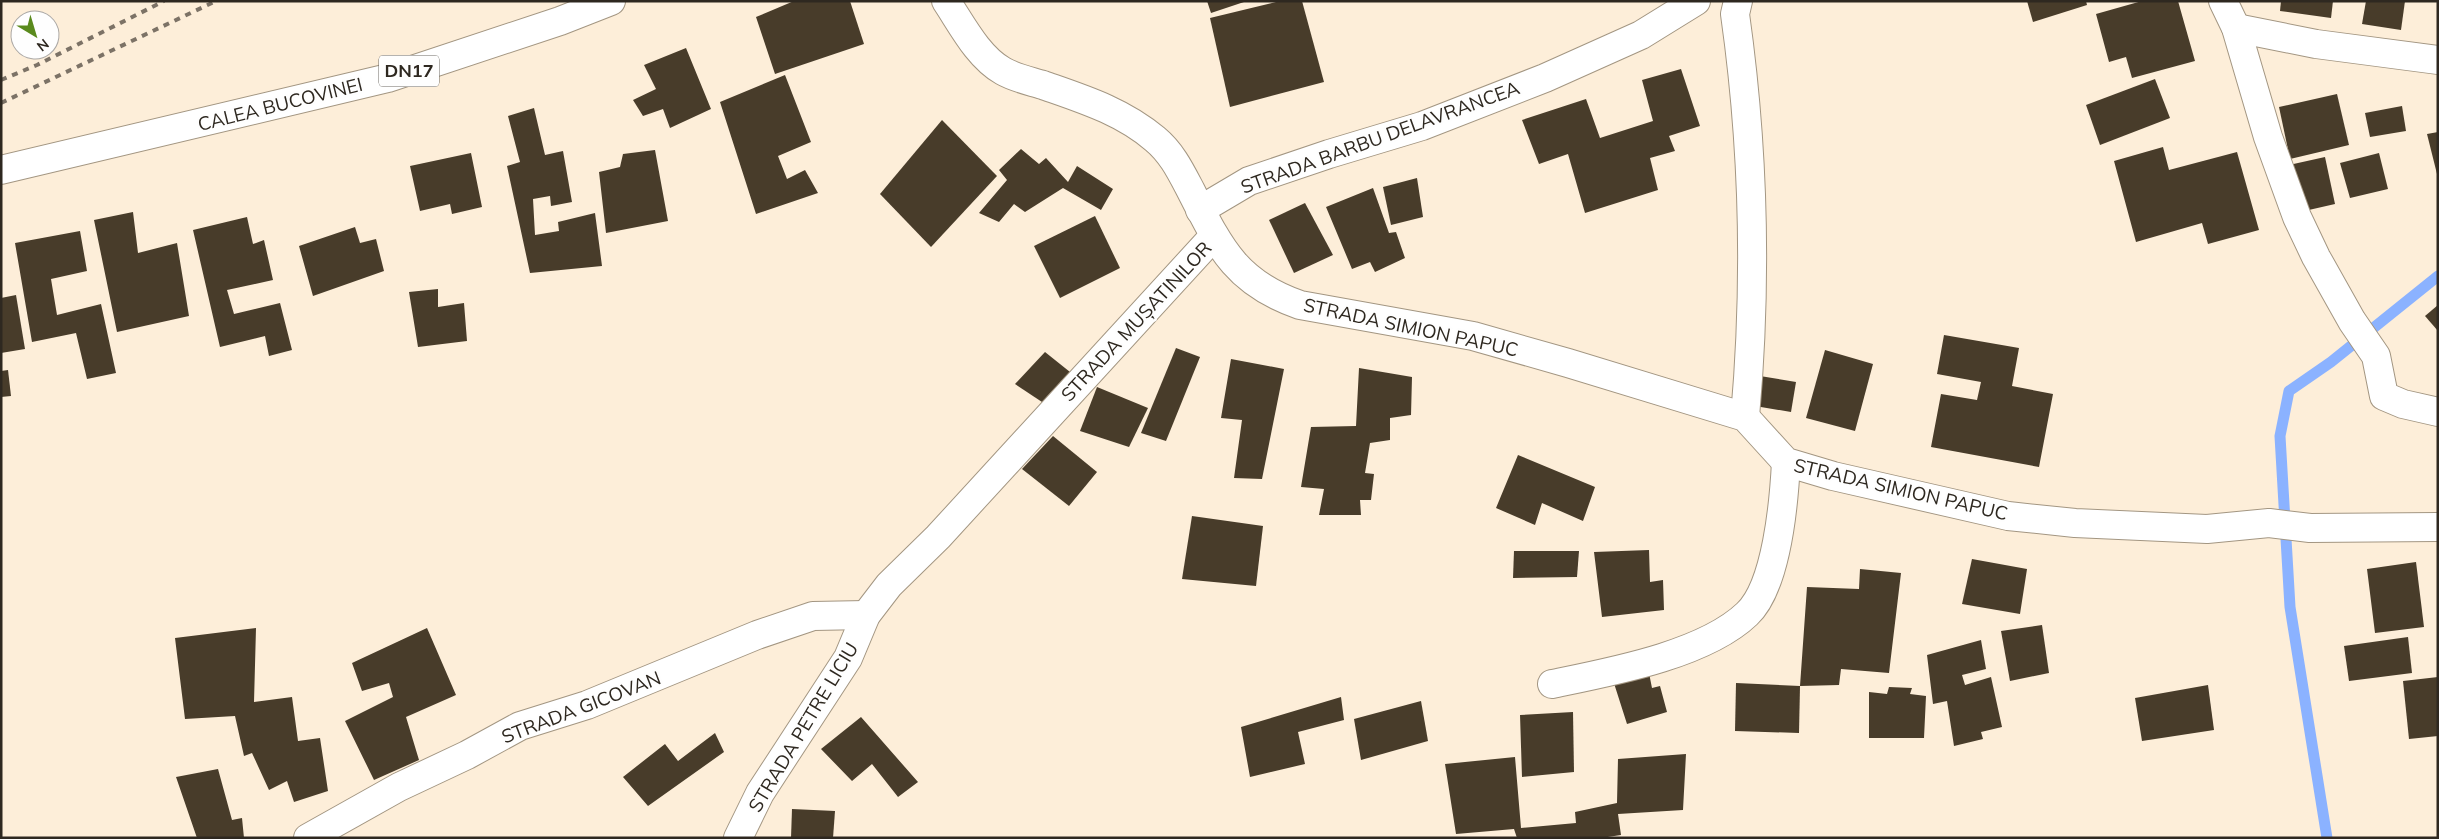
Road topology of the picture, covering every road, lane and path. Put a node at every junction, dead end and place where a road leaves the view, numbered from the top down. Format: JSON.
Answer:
{"nodes":[{"id":1,"x":611,"y":1,"type":"edge"},
{"id":2,"x":946,"y":1,"type":"edge"},
{"id":3,"x":1696,"y":1,"type":"edge"},
{"id":4,"x":1738,"y":1,"type":"edge"},
{"id":5,"x":2223,"y":1,"type":"edge"},
{"id":6,"x":2236,"y":28,"type":"junction"},
{"id":7,"x":2438,"y":60,"type":"edge"},
{"id":8,"x":1,"y":170,"type":"edge"},
{"id":9,"x":1200,"y":210,"type":"junction"},
{"id":10,"x":1214,"y":236,"type":"junction"},
{"id":11,"x":2438,"y":412,"type":"edge"},
{"id":12,"x":1745,"y":417,"type":"junction"},
{"id":13,"x":1786,"y":462,"type":"junction"},
{"id":14,"x":2438,"y":527,"type":"edge"},
{"id":15,"x":866,"y":615,"type":"junction"},
{"id":16,"x":1552,"y":684,"type":"dead end"},
{"id":17,"x":308,"y":838,"type":"edge"},
{"id":18,"x":738,"y":838,"type":"edge"}],
"edges":[{"from":1,"to":8,"type":"main road","name":"CALEA BUCOVINEI","number":"DN17"},
{"from":2,"to":9,"type":"main road","name":"STRADA MUȘATINILOR"},
{"from":3,"to":9,"type":"main road","name":"STRADA BARBU DELAVRANCEA"},
{"from":4,"to":12,"type":"main road"},
{"from":5,"to":6,"type":"main road"},
{"from":6,"to":7,"type":"main road"},
{"from":6,"to":11,"type":"main road"},
{"from":9,"to":10,"type":"main road","name":"STRADA MUȘATINILOR"},
{"from":10,"to":12,"type":"main road","name":"STRADA SIMION PAPUC"},
{"from":10,"to":15,"type":"main road","name":"STRADA MUȘATINILOR"},
{"from":12,"to":13,"type":"main road","name":"STRADA SIMION PAPUC"},
{"from":13,"to":14,"type":"main road","name":"STRADA SIMION PAPUC"},
{"from":13,"to":16,"type":"main road"},
{"from":15,"to":17,"type":"main road","name":"STRADA GICOVAN"},
{"from":15,"to":18,"type":"main road","name":"STRADA PETRE LICIU"}]}
